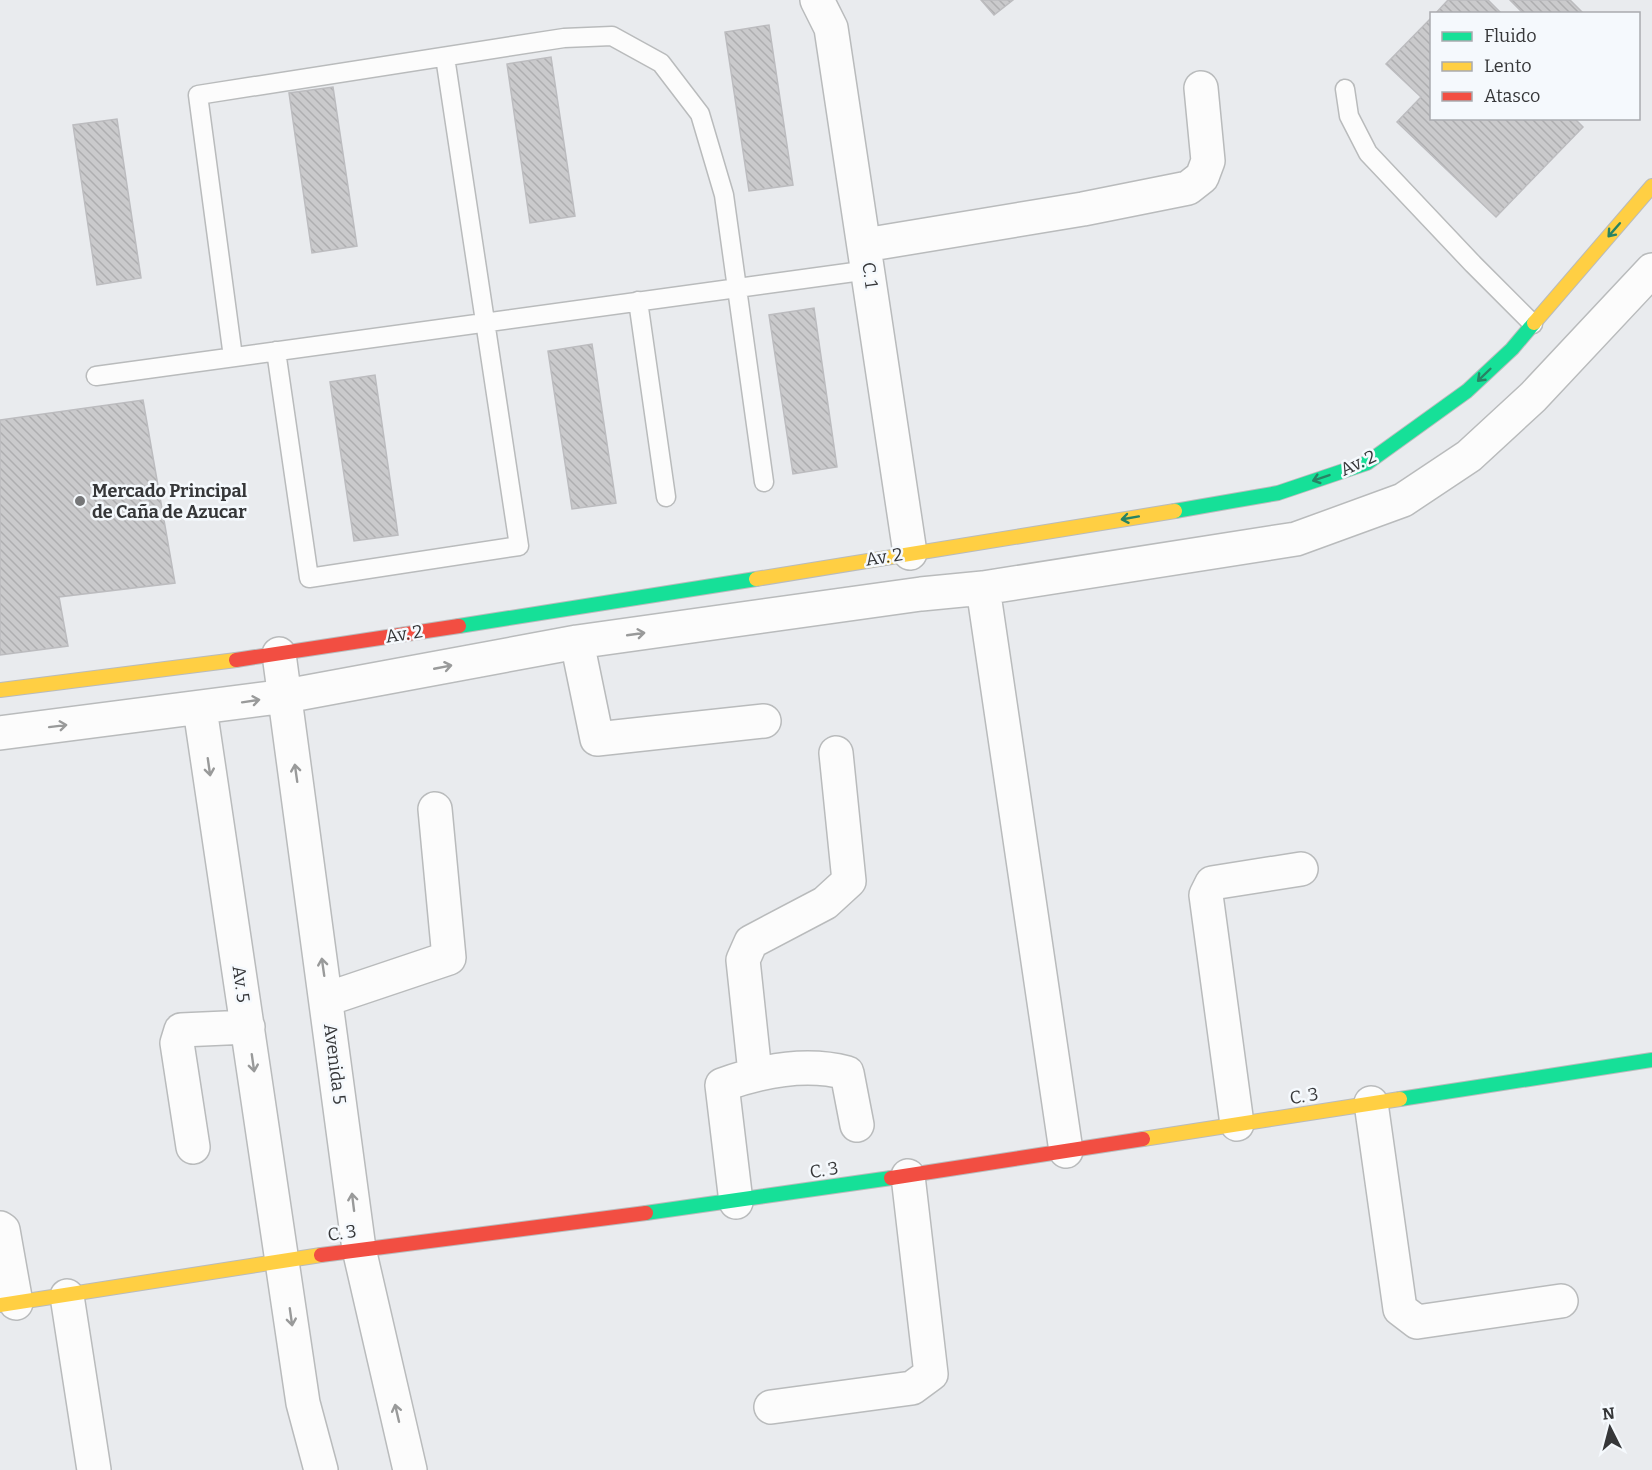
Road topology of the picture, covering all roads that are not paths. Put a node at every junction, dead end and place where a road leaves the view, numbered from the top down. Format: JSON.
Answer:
{"nodes":[{"id":1,"x":817,"y":0,"type":"edge"},
{"id":2,"x":445,"y":57,"type":"junction"},
{"id":3,"x":1201,"y":88,"type":"dead end"},
{"id":4,"x":1345,"y":89,"type":"dead end"},
{"id":5,"x":1652,"y":186,"type":"edge"},
{"id":6,"x":867,"y":257,"type":"junction"},
{"id":7,"x":1652,"y":270,"type":"edge"},
{"id":8,"x":738,"y":287,"type":"junction"},
{"id":9,"x":638,"y":301,"type":"junction"},
{"id":10,"x":487,"y":322,"type":"junction"},
{"id":11,"x":1533,"y":324,"type":"junction"},
{"id":12,"x":276,"y":351,"type":"junction"},
{"id":13,"x":233,"y":357,"type":"junction"},
{"id":14,"x":96,"y":376,"type":"dead end"},
{"id":15,"x":764,"y":482,"type":"dead end"},
{"id":16,"x":666,"y":497,"type":"dead end"},
{"id":17,"x":910,"y":553,"type":"junction"},
{"id":18,"x":983,"y":588,"type":"junction"},
{"id":19,"x":577,"y":642,"type":"junction"},
{"id":20,"x":279,"y":654,"type":"junction"},
{"id":21,"x":0,"y":690,"type":"edge"},
{"id":22,"x":286,"y":696,"type":"junction"},
{"id":23,"x":200,"y":709,"type":"junction"},
{"id":24,"x":764,"y":721,"type":"dead end"},
{"id":25,"x":0,"y":733,"type":"edge"},
{"id":26,"x":836,"y":753,"type":"dead end"},
{"id":27,"x":435,"y":810,"type":"dead end"},
{"id":28,"x":1301,"y":869,"type":"dead end"},
{"id":29,"x":327,"y":999,"type":"junction"},
{"id":30,"x":248,"y":1027,"type":"junction"},
{"id":31,"x":1652,"y":1060,"type":"edge"},
{"id":32,"x":755,"y":1074,"type":"junction"},
{"id":33,"x":1371,"y":1103,"type":"junction"},
{"id":34,"x":1237,"y":1124,"type":"junction"},
{"id":35,"x":857,"y":1125,"type":"dead end"},
{"id":36,"x":193,"y":1147,"type":"dead end"},
{"id":37,"x":1066,"y":1151,"type":"junction"},
{"id":38,"x":908,"y":1176,"type":"junction"},
{"id":39,"x":736,"y":1202,"type":"junction"},
{"id":40,"x":0,"y":1228,"type":"edge"},
{"id":41,"x":359,"y":1249,"type":"junction"},
{"id":42,"x":282,"y":1259,"type":"junction"},
{"id":43,"x":67,"y":1296,"type":"junction"},
{"id":44,"x":1561,"y":1301,"type":"dead end"},
{"id":45,"x":8,"y":1304,"type":"edge"},
{"id":46,"x":771,"y":1407,"type":"dead end"},
{"id":47,"x":94,"y":1470,"type":"edge"},
{"id":48,"x":321,"y":1470,"type":"edge"},
{"id":49,"x":410,"y":1470,"type":"edge"}],
"edges":[{"from":1,"to":6,"type":"street","name":"C. 1"},
{"from":2,"to":8,"type":"lane"},
{"from":2,"to":10,"type":"lane"},
{"from":2,"to":13,"type":"lane"},
{"from":3,"to":6,"type":"street"},
{"from":4,"to":11,"type":"lane"},
{"from":5,"to":11,"type":"street","name":"Av. 2","one_way":true},
{"from":6,"to":8,"type":"lane"},
{"from":6,"to":17,"type":"street","name":"C. 1"},
{"from":7,"to":18,"type":"street"},
{"from":8,"to":9,"type":"lane"},
{"from":8,"to":15,"type":"lane"},
{"from":9,"to":10,"type":"lane"},
{"from":9,"to":16,"type":"lane"},
{"from":10,"to":12,"type":"lane"},
{"from":10,"to":12,"type":"lane"},
{"from":11,"to":17,"type":"street","name":"Av. 2","one_way":true},
{"from":12,"to":13,"type":"lane"},
{"from":13,"to":14,"type":"lane"},
{"from":17,"to":20,"type":"street","name":"Av. 2"},
{"from":19,"to":18,"type":"street","one_way":true},
{"from":18,"to":37,"type":"street"},
{"from":22,"to":19,"type":"street","one_way":true},
{"from":19,"to":24,"type":"street"},
{"from":20,"to":21,"type":"street","name":"Av. 2"},
{"from":20,"to":22,"type":"street","name":"Avenida 5"},
{"from":23,"to":22,"type":"street","one_way":true},
{"from":29,"to":22,"type":"street","name":"Avenida 5","one_way":true},
{"from":25,"to":23,"type":"street","one_way":true},
{"from":23,"to":30,"type":"street","name":"Av. 5","one_way":true},
{"from":26,"to":32,"type":"street"},
{"from":27,"to":29,"type":"street"},
{"from":28,"to":34,"type":"street"},
{"from":41,"to":29,"type":"street","name":"Avenida 5","one_way":true},
{"from":30,"to":36,"type":"street"},
{"from":30,"to":42,"type":"street","name":"Av. 5","one_way":true},
{"from":31,"to":33,"type":"street","name":"C. 3"},
{"from":32,"to":35,"type":"street"},
{"from":32,"to":39,"type":"street"},
{"from":33,"to":34,"type":"street","name":"C. 3"},
{"from":33,"to":44,"type":"street"},
{"from":34,"to":37,"type":"street","name":"C. 3"},
{"from":37,"to":38,"type":"street","name":"C. 3"},
{"from":38,"to":39,"type":"street","name":"C. 3"},
{"from":38,"to":46,"type":"street"},
{"from":39,"to":41,"type":"street","name":"C. 3"},
{"from":40,"to":45,"type":"street"},
{"from":41,"to":42,"type":"street","name":"C. 3"},
{"from":49,"to":41,"type":"street","name":"Avenida 5","one_way":true},
{"from":42,"to":43,"type":"street","name":"C. 3"},
{"from":42,"to":48,"type":"street","one_way":true},
{"from":43,"to":45,"type":"street","name":"C. 3"},
{"from":43,"to":47,"type":"street"}]}
